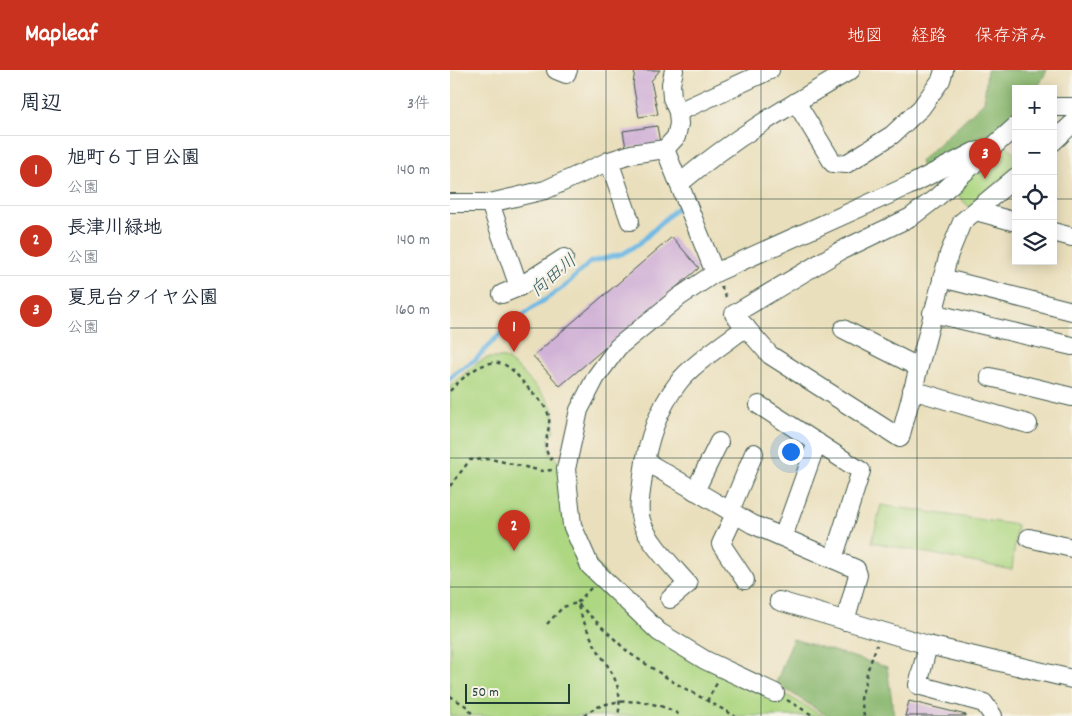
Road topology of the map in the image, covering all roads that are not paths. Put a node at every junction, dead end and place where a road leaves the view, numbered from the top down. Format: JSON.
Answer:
{"nodes":[{"id":1,"x":556,"y":70,"type":"edge"},
{"id":2,"x":568,"y":70,"type":"edge"},
{"id":3,"x":674,"y":70,"type":"edge"},
{"id":4,"x":770,"y":70,"type":"edge"},
{"id":5,"x":851,"y":70,"type":"edge"},
{"id":6,"x":944,"y":70,"type":"edge"},
{"id":7,"x":796,"y":102,"type":"junction"},
{"id":8,"x":1057,"y":107,"type":"edge"},
{"id":9,"x":1072,"y":107,"type":"edge"},
{"id":10,"x":678,"y":112,"type":"junction"},
{"id":11,"x":1072,"y":124,"type":"edge"},
{"id":12,"x":1012,"y":129,"type":"edge"},
{"id":13,"x":1057,"y":138,"type":"edge"},
{"id":14,"x":665,"y":149,"type":"junction"},
{"id":15,"x":988,"y":150,"type":"junction"},
{"id":16,"x":609,"y":161,"type":"junction"},
{"id":17,"x":1012,"y":180,"type":"edge"},
{"id":18,"x":679,"y":184,"type":"junction"},
{"id":19,"x":490,"y":202,"type":"junction"},
{"id":20,"x":450,"y":203,"type":"edge"},
{"id":21,"x":976,"y":211,"type":"junction"},
{"id":22,"x":630,"y":221,"type":"dead end"},
{"id":23,"x":1012,"y":221,"type":"edge"},
{"id":24,"x":1057,"y":233,"type":"edge"},
{"id":25,"x":1072,"y":237,"type":"edge"},
{"id":26,"x":564,"y":258,"type":"dead end"},
{"id":27,"x":716,"y":273,"type":"junction"},
{"id":28,"x":942,"y":278,"type":"junction"},
{"id":29,"x":519,"y":287,"type":"junction"},
{"id":30,"x":502,"y":294,"type":"dead end"},
{"id":31,"x":1072,"y":311,"type":"edge"},
{"id":32,"x":932,"y":312,"type":"junction"},
{"id":33,"x":740,"y":321,"type":"junction"},
{"id":34,"x":843,"y":329,"type":"dead end"},
{"id":35,"x":1072,"y":346,"type":"edge"},
{"id":36,"x":918,"y":367,"type":"junction"},
{"id":37,"x":990,"y":377,"type":"dead end"},
{"id":38,"x":912,"y":390,"type":"junction"},
{"id":39,"x":1072,"y":397,"type":"edge"},
{"id":40,"x":759,"y":405,"type":"dead end"},
{"id":41,"x":1028,"y":424,"type":"dead end"},
{"id":42,"x":719,"y":442,"type":"dead end"},
{"id":43,"x":817,"y":442,"type":"junction"},
{"id":44,"x":754,"y":453,"type":"dead end"},
{"id":45,"x":645,"y":461,"type":"junction"},
{"id":46,"x":696,"y":491,"type":"junction"},
{"id":47,"x":733,"y":513,"type":"junction"},
{"id":48,"x":782,"y":537,"type":"junction"},
{"id":49,"x":1030,"y":538,"type":"dead end"},
{"id":50,"x":1072,"y":548,"type":"edge"},
{"id":51,"x":833,"y":559,"type":"junction"},
{"id":52,"x":745,"y":580,"type":"dead end"},
{"id":53,"x":670,"y":599,"type":"dead end"},
{"id":54,"x":779,"y":601,"type":"dead end"},
{"id":55,"x":845,"y":621,"type":"junction"},
{"id":56,"x":928,"y":645,"type":"junction"},
{"id":57,"x":1072,"y":678,"type":"edge"},
{"id":58,"x":775,"y":693,"type":"road end"},
{"id":59,"x":993,"y":716,"type":"edge"}],
"edges":[{"from":1,"to":2,"type":"street"},
{"from":3,"to":10,"type":"street"},
{"from":4,"to":10,"type":"street"},
{"from":5,"to":7,"type":"street"},
{"from":6,"to":7,"type":"street"},
{"from":7,"to":18,"type":"street"},
{"from":8,"to":9,"type":"street"},
{"from":10,"to":14,"type":"street"},
{"from":11,"to":13,"type":"street"},
{"from":12,"to":15,"type":"street"},
{"from":14,"to":16,"type":"street"},
{"from":14,"to":18,"type":"street"},
{"from":15,"to":27,"type":"street"},
{"from":15,"to":33,"type":"street"},
{"from":16,"to":19,"type":"street"},
{"from":16,"to":22,"type":"street"},
{"from":17,"to":21,"type":"street"},
{"from":18,"to":27,"type":"street"},
{"from":19,"to":20,"type":"street"},
{"from":19,"to":29,"type":"street"},
{"from":21,"to":23,"type":"street"},
{"from":21,"to":28,"type":"street"},
{"from":24,"to":25,"type":"street"},
{"from":26,"to":29,"type":"street"},
{"from":27,"to":58,"type":"street"},
{"from":28,"to":31,"type":"street"},
{"from":28,"to":32,"type":"street"},
{"from":29,"to":30,"type":"street"},
{"from":32,"to":35,"type":"street"},
{"from":32,"to":36,"type":"street"},
{"from":33,"to":38,"type":"street"},
{"from":33,"to":45,"type":"street"},
{"from":34,"to":36,"type":"street"},
{"from":36,"to":38,"type":"street"},
{"from":37,"to":39,"type":"street"},
{"from":38,"to":41,"type":"street"},
{"from":40,"to":43,"type":"street"},
{"from":42,"to":46,"type":"street"},
{"from":43,"to":48,"type":"street"},
{"from":43,"to":51,"type":"street"},
{"from":44,"to":47,"type":"street"},
{"from":45,"to":46,"type":"street"},
{"from":45,"to":53,"type":"street"},
{"from":46,"to":47,"type":"street"},
{"from":47,"to":48,"type":"street"},
{"from":47,"to":52,"type":"street"},
{"from":48,"to":51,"type":"street"},
{"from":49,"to":50,"type":"street"},
{"from":51,"to":55,"type":"street"},
{"from":54,"to":55,"type":"street"},
{"from":55,"to":56,"type":"street"},
{"from":56,"to":57,"type":"street"},
{"from":56,"to":59,"type":"street"}]}
